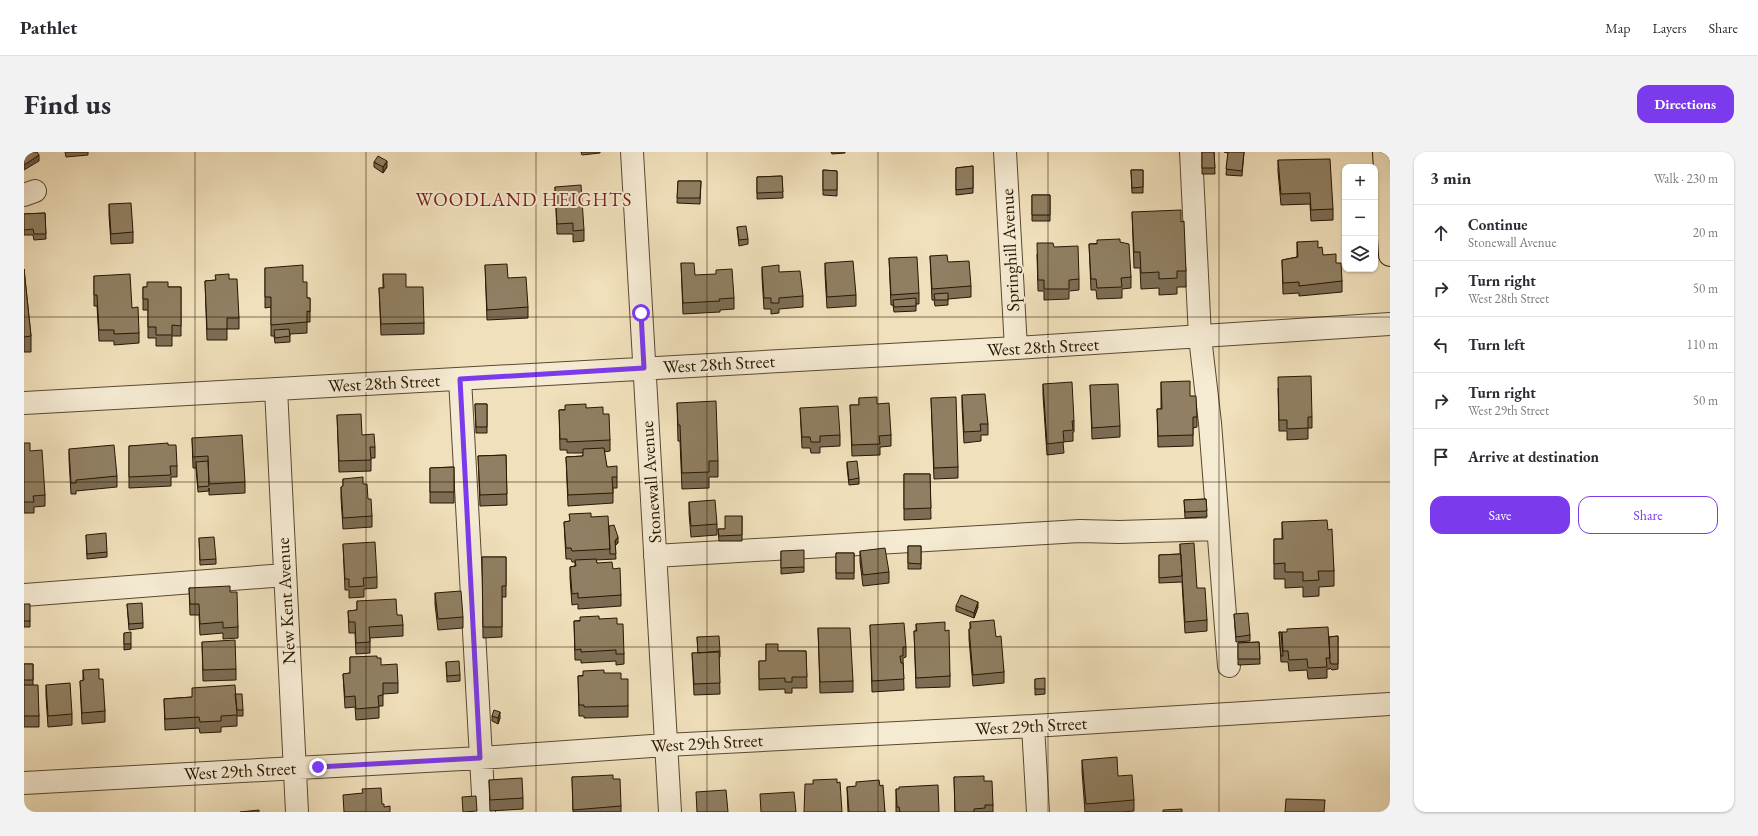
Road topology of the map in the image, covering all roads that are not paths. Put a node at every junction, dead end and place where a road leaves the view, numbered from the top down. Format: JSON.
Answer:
{"nodes":[{"id":1,"x":632,"y":152,"type":"edge"},
{"id":2,"x":1005,"y":152,"type":"edge"},
{"id":3,"x":1191,"y":152,"type":"edge"},
{"id":4,"x":1384,"y":152,"type":"edge"},
{"id":5,"x":1390,"y":255,"type":"edge"},
{"id":6,"x":1390,"y":324,"type":"edge"},
{"id":7,"x":1200,"y":337,"type":"junction"},
{"id":8,"x":1016,"y":348,"type":"junction"},
{"id":9,"x":644,"y":368,"type":"junction"},
{"id":10,"x":460,"y":379,"type":"junction"},
{"id":11,"x":276,"y":389,"type":"junction"},
{"id":12,"x":24,"y":403,"type":"edge"},
{"id":13,"x":1218,"y":529,"type":"junction"},
{"id":14,"x":655,"y":556,"type":"junction"},
{"id":15,"x":285,"y":575,"type":"junction"},
{"id":16,"x":24,"y":595,"type":"edge"},
{"id":17,"x":1229,"y":666,"type":"dead end"},
{"id":18,"x":1390,"y":704,"type":"edge"},
{"id":19,"x":1033,"y":726,"type":"junction"},
{"id":20,"x":666,"y":745,"type":"junction"},
{"id":21,"x":480,"y":758,"type":"junction"},
{"id":22,"x":295,"y":768,"type":"junction"},
{"id":23,"x":24,"y":783,"type":"edge"},
{"id":24,"x":297,"y":812,"type":"edge"},
{"id":25,"x":484,"y":812,"type":"edge"},
{"id":26,"x":670,"y":812,"type":"edge"},
{"id":27,"x":1038,"y":812,"type":"edge"}],
"edges":[{"from":1,"to":9,"type":"street","name":"Stonewall Avenue"},
{"from":2,"to":8,"type":"street","name":"Springhill Avenue"},
{"from":3,"to":7,"type":"street"},
{"from":4,"to":5,"type":"main road"},
{"from":6,"to":7,"type":"street","name":"West 28th Street"},
{"from":7,"to":8,"type":"street","name":"West 28th Street"},
{"from":7,"to":13,"type":"street"},
{"from":8,"to":9,"type":"street","name":"West 28th Street"},
{"from":9,"to":10,"type":"street","name":"West 28th Street"},
{"from":9,"to":14,"type":"street","name":"Stonewall Avenue"},
{"from":10,"to":11,"type":"street","name":"West 28th Street"},
{"from":10,"to":21,"type":"street"},
{"from":11,"to":12,"type":"street","name":"West 28th Street"},
{"from":11,"to":15,"type":"street","name":"New Kent Avenue"},
{"from":13,"to":14,"type":"street"},
{"from":13,"to":17,"type":"street"},
{"from":14,"to":20,"type":"street","name":"Stonewall Avenue"},
{"from":15,"to":16,"type":"street"},
{"from":15,"to":22,"type":"street","name":"New Kent Avenue"},
{"from":18,"to":19,"type":"street","name":"West 29th Street"},
{"from":19,"to":20,"type":"street","name":"West 29th Street"},
{"from":19,"to":27,"type":"street"},
{"from":20,"to":21,"type":"street","name":"West 29th Street"},
{"from":20,"to":26,"type":"street","name":"Stonewall Avenue"},
{"from":21,"to":22,"type":"street","name":"West 29th Street"},
{"from":21,"to":25,"type":"street"},
{"from":22,"to":23,"type":"street","name":"West 29th Street"},
{"from":22,"to":24,"type":"street","name":"New Kent Avenue"}]}
